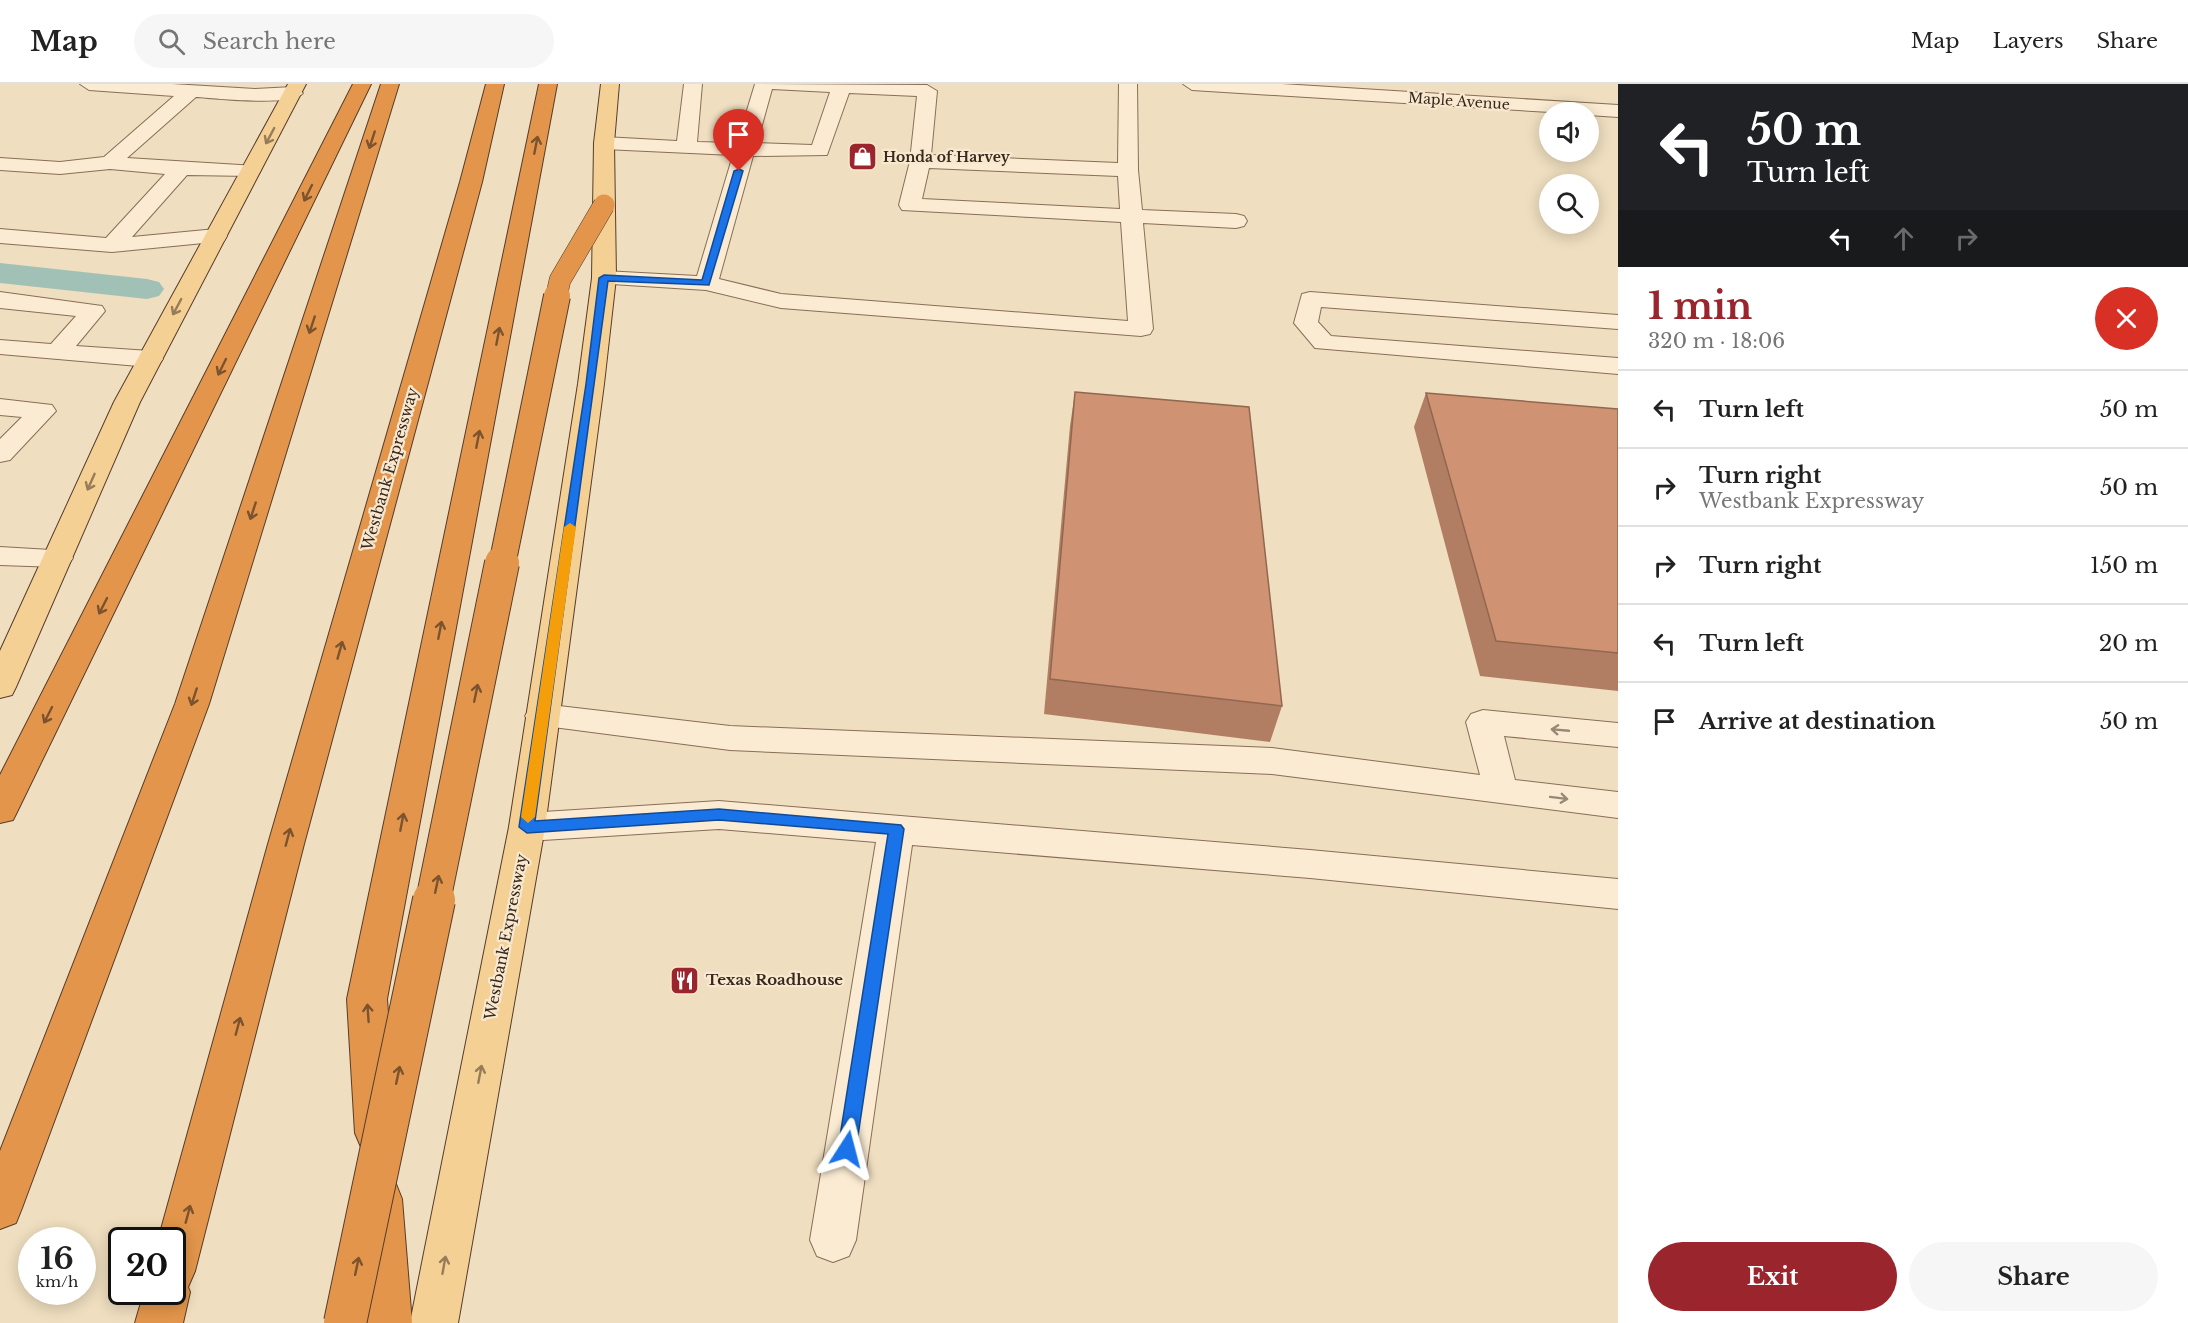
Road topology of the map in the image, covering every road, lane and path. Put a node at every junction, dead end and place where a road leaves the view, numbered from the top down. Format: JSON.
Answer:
{"nodes":[{"id":1,"x":89,"y":84,"type":"edge"},
{"id":2,"x":362,"y":84,"type":"edge"},
{"id":3,"x":390,"y":84,"type":"edge"},
{"id":4,"x":495,"y":84,"type":"edge"},
{"id":5,"x":548,"y":84,"type":"edge"},
{"id":6,"x":610,"y":84,"type":"edge"},
{"id":7,"x":693,"y":84,"type":"edge"},
{"id":8,"x":764,"y":84,"type":"edge"},
{"id":9,"x":774,"y":84,"type":"edge"},
{"id":10,"x":1128,"y":84,"type":"edge"},
{"id":11,"x":1191,"y":84,"type":"edge"},
{"id":12,"x":841,"y":87,"type":"junction"},
{"id":13,"x":295,"y":88,"type":"edge"},
{"id":14,"x":191,"y":91,"type":"junction"},
{"id":15,"x":1618,"y":111,"type":"edge"},
{"id":16,"x":604,"y":143,"type":"junction"},
{"id":17,"x":686,"y":148,"type":"junction"},
{"id":18,"x":745,"y":149,"type":"junction"},
{"id":19,"x":920,"y":161,"type":"junction"},
{"id":20,"x":110,"y":163,"type":"junction"},
{"id":21,"x":0,"y":164,"type":"edge"},
{"id":22,"x":181,"y":170,"type":"junction"},
{"id":23,"x":251,"y":170,"type":"junction"},
{"id":24,"x":1128,"y":170,"type":"junction"},
{"id":25,"x":604,"y":205,"type":"junction"},
{"id":26,"x":1131,"y":217,"type":"junction"},
{"id":27,"x":1236,"y":221,"type":"dead end"},
{"id":28,"x":0,"y":236,"type":"edge"},
{"id":29,"x":216,"y":236,"type":"junction"},
{"id":30,"x":112,"y":245,"type":"junction"},
{"id":31,"x":604,"y":278,"type":"junction"},
{"id":32,"x":706,"y":283,"type":"junction"},
{"id":33,"x":0,"y":301,"type":"edge"},
{"id":34,"x":1618,"y":321,"type":"edge"},
{"id":35,"x":0,"y":347,"type":"edge"},
{"id":36,"x":57,"y":352,"type":"junction"},
{"id":37,"x":150,"y":359,"type":"junction"},
{"id":38,"x":1618,"y":366,"type":"edge"},
{"id":39,"x":0,"y":407,"type":"edge"},
{"id":40,"x":0,"y":454,"type":"edge"},
{"id":41,"x":0,"y":555,"type":"edge"},
{"id":42,"x":58,"y":558,"type":"junction"},
{"id":43,"x":4,"y":668,"type":"edge"},
{"id":44,"x":542,"y":716,"type":"junction"},
{"id":45,"x":1618,"y":735,"type":"edge"},
{"id":46,"x":1501,"y":791,"type":"junction"},
{"id":47,"x":1618,"y":805,"type":"edge"},
{"id":48,"x":0,"y":810,"type":"edge"},
{"id":49,"x":527,"y":827,"type":"junction"},
{"id":50,"x":896,"y":829,"type":"junction"},
{"id":51,"x":1618,"y":894,"type":"edge"},
{"id":52,"x":0,"y":1208,"type":"edge"},
{"id":53,"x":184,"y":1227,"type":"edge"},
{"id":54,"x":833,"y":1240,"type":"dead end"},
{"id":55,"x":164,"y":1305,"type":"edge"},
{"id":56,"x":159,"y":1323,"type":"edge"},
{"id":57,"x":345,"y":1323,"type":"edge"},
{"id":58,"x":388,"y":1323,"type":"edge"},
{"id":59,"x":434,"y":1323,"type":"edge"}],
"edges":[{"from":1,"to":14,"type":"street"},
{"from":2,"to":48,"type":"highway","one_way":true},
{"from":3,"to":52,"type":"highway","one_way":true},
{"from":53,"to":4,"type":"highway","name":"Westbank Expressway","one_way":true},
{"from":58,"to":5,"type":"highway","one_way":true},
{"from":6,"to":16,"type":"main road","name":"Westbank Expressway"},
{"from":7,"to":17,"type":"street"},
{"from":8,"to":18,"type":"street"},
{"from":9,"to":12,"type":"street"},
{"from":10,"to":24,"type":"street"},
{"from":11,"to":15,"type":"street","name":"Maple Avenue"},
{"from":12,"to":18,"type":"street"},
{"from":12,"to":19,"type":"street"},
{"from":13,"to":14,"type":"street"},
{"from":13,"to":23,"type":"main road","one_way":true},
{"from":14,"to":20,"type":"street"},
{"from":16,"to":17,"type":"street"},
{"from":16,"to":25,"type":"main road","name":"Westbank Expressway"},
{"from":17,"to":18,"type":"street"},
{"from":18,"to":32,"type":"street"},
{"from":19,"to":24,"type":"street"},
{"from":19,"to":26,"type":"street"},
{"from":20,"to":21,"type":"street"},
{"from":20,"to":22,"type":"street"},
{"from":22,"to":23,"type":"street"},
{"from":22,"to":30,"type":"street"},
{"from":23,"to":29,"type":"main road"},
{"from":24,"to":26,"type":"street"},
{"from":25,"to":31,"type":"main road","name":"Westbank Expressway"},
{"from":57,"to":25,"type":"highway","one_way":true,"bridge":true},
{"from":26,"to":27,"type":"street"},
{"from":26,"to":32,"type":"street"},
{"from":28,"to":30,"type":"street"},
{"from":29,"to":30,"type":"street"},
{"from":29,"to":37,"type":"main road","one_way":true},
{"from":31,"to":32,"type":"street"},
{"from":31,"to":44,"type":"main road","name":"Westbank Expressway"},
{"from":33,"to":36,"type":"street"},
{"from":34,"to":38,"type":"street"},
{"from":35,"to":36,"type":"street"},
{"from":36,"to":37,"type":"street"},
{"from":37,"to":42,"type":"main road","one_way":true},
{"from":39,"to":40,"type":"street"},
{"from":41,"to":42,"type":"street"},
{"from":42,"to":43,"type":"main road"},
{"from":44,"to":46,"type":"street"},
{"from":44,"to":49,"type":"main road","name":"Westbank Expressway"},
{"from":45,"to":46,"type":"street","one_way":true},
{"from":46,"to":47,"type":"street","one_way":true},
{"from":49,"to":50,"type":"street"},
{"from":59,"to":49,"type":"main road","name":"Westbank Expressway","one_way":true},
{"from":50,"to":51,"type":"street"},
{"from":50,"to":54,"type":"street"},
{"from":55,"to":56,"type":"highway"}]}
